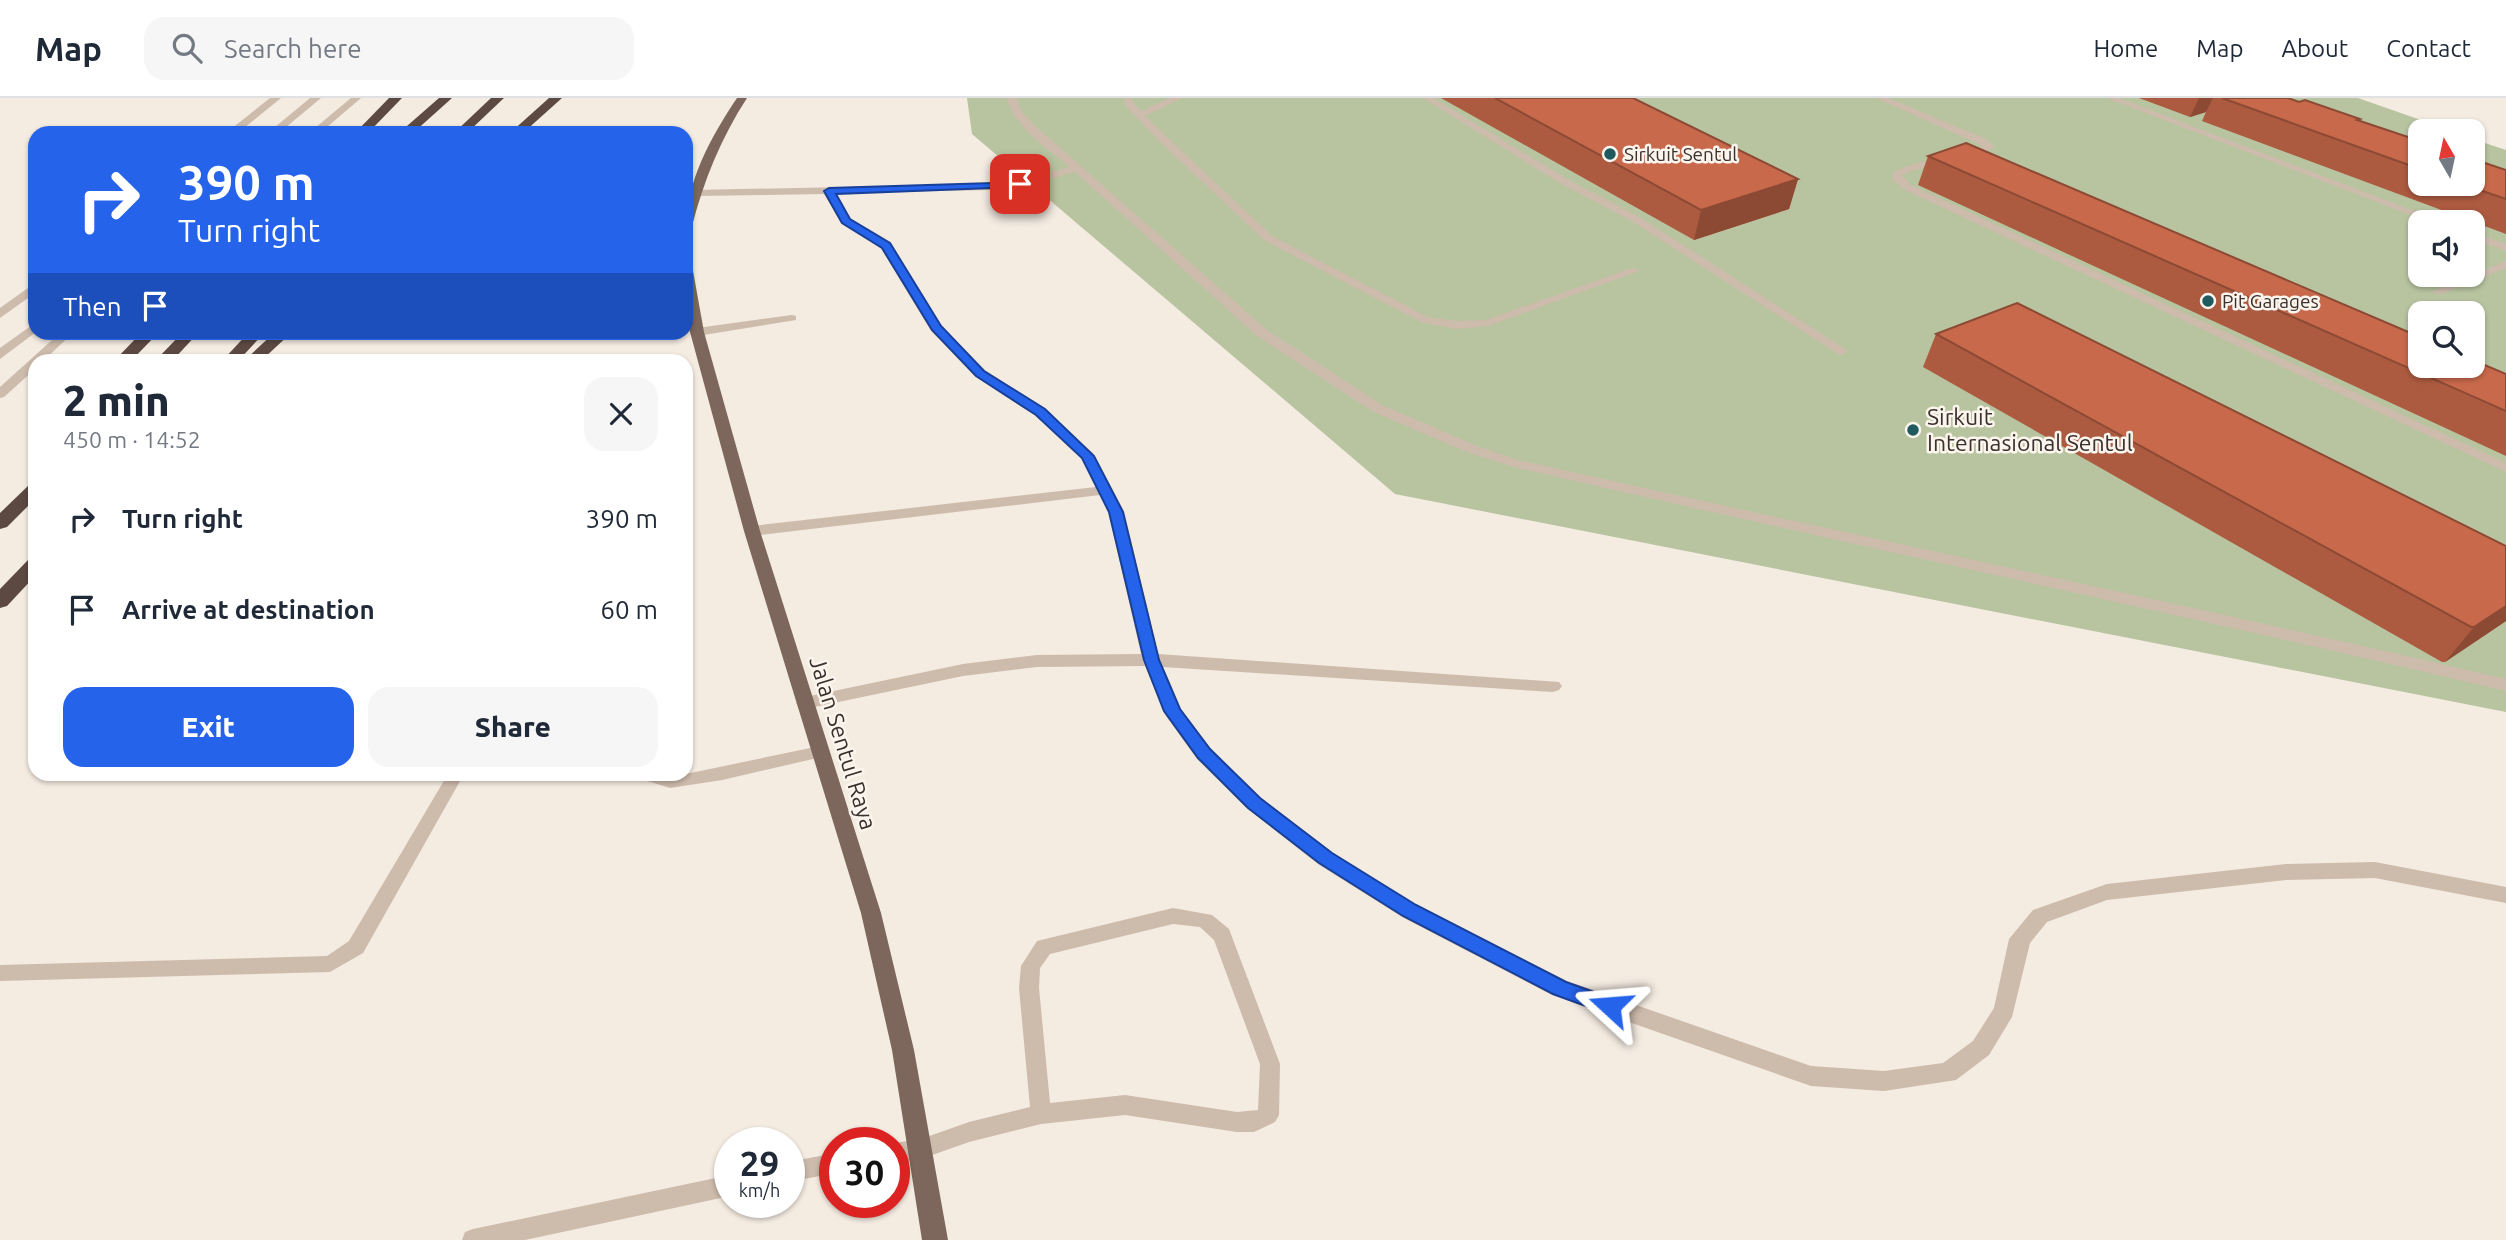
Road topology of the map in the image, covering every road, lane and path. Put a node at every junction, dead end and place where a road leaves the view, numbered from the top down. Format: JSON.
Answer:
{"nodes":[{"id":1,"x":276,"y":98,"type":"edge"},
{"id":2,"x":316,"y":98,"type":"edge"},
{"id":3,"x":356,"y":98,"type":"edge"},
{"id":4,"x":397,"y":98,"type":"edge"},
{"id":5,"x":446,"y":98,"type":"edge"},
{"id":6,"x":498,"y":98,"type":"edge"},
{"id":7,"x":556,"y":98,"type":"edge"},
{"id":8,"x":743,"y":98,"type":"edge"},
{"id":9,"x":1012,"y":98,"type":"edge"},
{"id":10,"x":1128,"y":98,"type":"edge"},
{"id":11,"x":1178,"y":98,"type":"edge"},
{"id":12,"x":1427,"y":98,"type":"edge"},
{"id":13,"x":1880,"y":98,"type":"edge"},
{"id":14,"x":2111,"y":98,"type":"edge"},
{"id":15,"x":1139,"y":115,"type":"junction"},
{"id":16,"x":241,"y":126,"type":"edge"},
{"id":17,"x":282,"y":126,"type":"edge"},
{"id":18,"x":322,"y":126,"type":"edge"},
{"id":19,"x":368,"y":126,"type":"edge"},
{"id":20,"x":413,"y":126,"type":"edge"},
{"id":21,"x":468,"y":126,"type":"edge"},
{"id":22,"x":524,"y":126,"type":"edge"},
{"id":23,"x":1972,"y":154,"type":"junction"},
{"id":24,"x":1984,"y":159,"type":"edge"},
{"id":25,"x":1077,"y":168,"type":"junction"},
{"id":26,"x":829,"y":191,"type":"junction"},
{"id":27,"x":694,"y":193,"type":"junction"},
{"id":28,"x":693,"y":197,"type":"edge"},
{"id":29,"x":2408,"y":211,"type":"edge"},
{"id":30,"x":2485,"y":240,"type":"edge"},
{"id":31,"x":2506,"y":248,"type":"edge"},
{"id":32,"x":2506,"y":264,"type":"edge"},
{"id":33,"x":1636,"y":270,"type":"dead end"},
{"id":34,"x":28,"y":292,"type":"edge"},
{"id":35,"x":2437,"y":292,"type":"dead end"},
{"id":36,"x":693,"y":308,"type":"edge"},
{"id":37,"x":0,"y":314,"type":"edge"},
{"id":38,"x":792,"y":318,"type":"dead end"},
{"id":39,"x":697,"y":332,"type":"junction"},
{"id":40,"x":28,"y":333,"type":"edge"},
{"id":41,"x":59,"y":340,"type":"edge"},
{"id":42,"x":144,"y":340,"type":"edge"},
{"id":43,"x":184,"y":340,"type":"edge"},
{"id":44,"x":250,"y":340,"type":"edge"},
{"id":45,"x":276,"y":340,"type":"edge"},
{"id":46,"x":1842,"y":351,"type":"dead end"},
{"id":47,"x":44,"y":354,"type":"edge"},
{"id":48,"x":129,"y":354,"type":"edge"},
{"id":49,"x":170,"y":354,"type":"edge"},
{"id":50,"x":237,"y":354,"type":"edge"},
{"id":51,"x":260,"y":354,"type":"edge"},
{"id":52,"x":0,"y":355,"type":"edge"},
{"id":53,"x":28,"y":368,"type":"edge"},
{"id":54,"x":0,"y":394,"type":"edge"},
{"id":55,"x":2506,"y":468,"type":"edge"},
{"id":56,"x":1107,"y":490,"type":"junction"},
{"id":57,"x":28,"y":496,"type":"edge"},
{"id":58,"x":0,"y":523,"type":"edge"},
{"id":59,"x":752,"y":531,"type":"junction"},
{"id":60,"x":28,"y":571,"type":"edge"},
{"id":61,"x":0,"y":601,"type":"edge"},
{"id":62,"x":1152,"y":660,"type":"junction"},
{"id":63,"x":2506,"y":685,"type":"edge"},
{"id":64,"x":1553,"y":686,"type":"dead end"},
{"id":65,"x":805,"y":703,"type":"junction"},
{"id":66,"x":820,"y":752,"type":"junction"},
{"id":67,"x":693,"y":778,"type":"edge"},
{"id":68,"x":452,"y":781,"type":"edge"},
{"id":69,"x":2506,"y":895,"type":"edge"},
{"id":70,"x":0,"y":973,"type":"edge"},
{"id":71,"x":1041,"y":1114,"type":"junction"},
{"id":72,"x":921,"y":1149,"type":"junction"},
{"id":73,"x":910,"y":1151,"type":"edge"},
{"id":74,"x":714,"y":1188,"type":"edge"},
{"id":75,"x":473,"y":1240,"type":"edge"},
{"id":76,"x":935,"y":1240,"type":"edge"}],
"edges":[{"from":1,"to":16,"type":"street"},
{"from":2,"to":17,"type":"street"},
{"from":3,"to":18,"type":"lane"},
{"from":4,"to":19,"type":"highway"},
{"from":5,"to":20,"type":"highway"},
{"from":6,"to":21,"type":"highway"},
{"from":7,"to":22,"type":"highway"},
{"from":8,"to":27,"type":"main road"},
{"from":9,"to":25,"type":"street"},
{"from":10,"to":15,"type":"lane"},
{"from":11,"to":15,"type":"lane"},
{"from":12,"to":46,"type":"lane"},
{"from":13,"to":23,"type":"lane"},
{"from":14,"to":29,"type":"lane"},
{"from":15,"to":33,"type":"lane"},
{"from":23,"to":24,"type":"lane"},
{"from":23,"to":55,"type":"lane"},
{"from":25,"to":26,"type":"street"},
{"from":25,"to":63,"type":"street"},
{"from":26,"to":27,"type":"street"},
{"from":26,"to":56,"type":"street"},
{"from":27,"to":28,"type":"main road"},
{"from":30,"to":31,"type":"lane"},
{"from":32,"to":35,"type":"lane"},
{"from":34,"to":37,"type":"street"},
{"from":36,"to":39,"type":"main road","name":"Jalan Sentul Raya"},
{"from":38,"to":39,"type":"lane"},
{"from":39,"to":59,"type":"main road","name":"Jalan Sentul Raya"},
{"from":40,"to":52,"type":"street"},
{"from":41,"to":47,"type":"lane"},
{"from":42,"to":48,"type":"highway"},
{"from":43,"to":49,"type":"highway"},
{"from":44,"to":50,"type":"highway"},
{"from":45,"to":51,"type":"highway"},
{"from":53,"to":54,"type":"lane"},
{"from":56,"to":59,"type":"street"},
{"from":56,"to":62,"type":"street"},
{"from":57,"to":58,"type":"highway"},
{"from":59,"to":65,"type":"main road","name":"Jalan Sentul Raya"},
{"from":60,"to":61,"type":"highway"},
{"from":62,"to":64,"type":"street"},
{"from":62,"to":65,"type":"street"},
{"from":62,"to":69,"type":"street"},
{"from":65,"to":66,"type":"main road","name":"Jalan Sentul Raya"},
{"from":66,"to":67,"type":"lane"},
{"from":66,"to":72,"type":"main road","name":"Jalan Sentul Raya"},
{"from":68,"to":70,"type":"lane"},
{"from":71,"to":71,"type":"lane"},
{"from":71,"to":72,"type":"lane"},
{"from":72,"to":73,"type":"lane"},
{"from":72,"to":76,"type":"main road","name":"Jalan Sentul Raya"},
{"from":74,"to":75,"type":"lane"}]}
